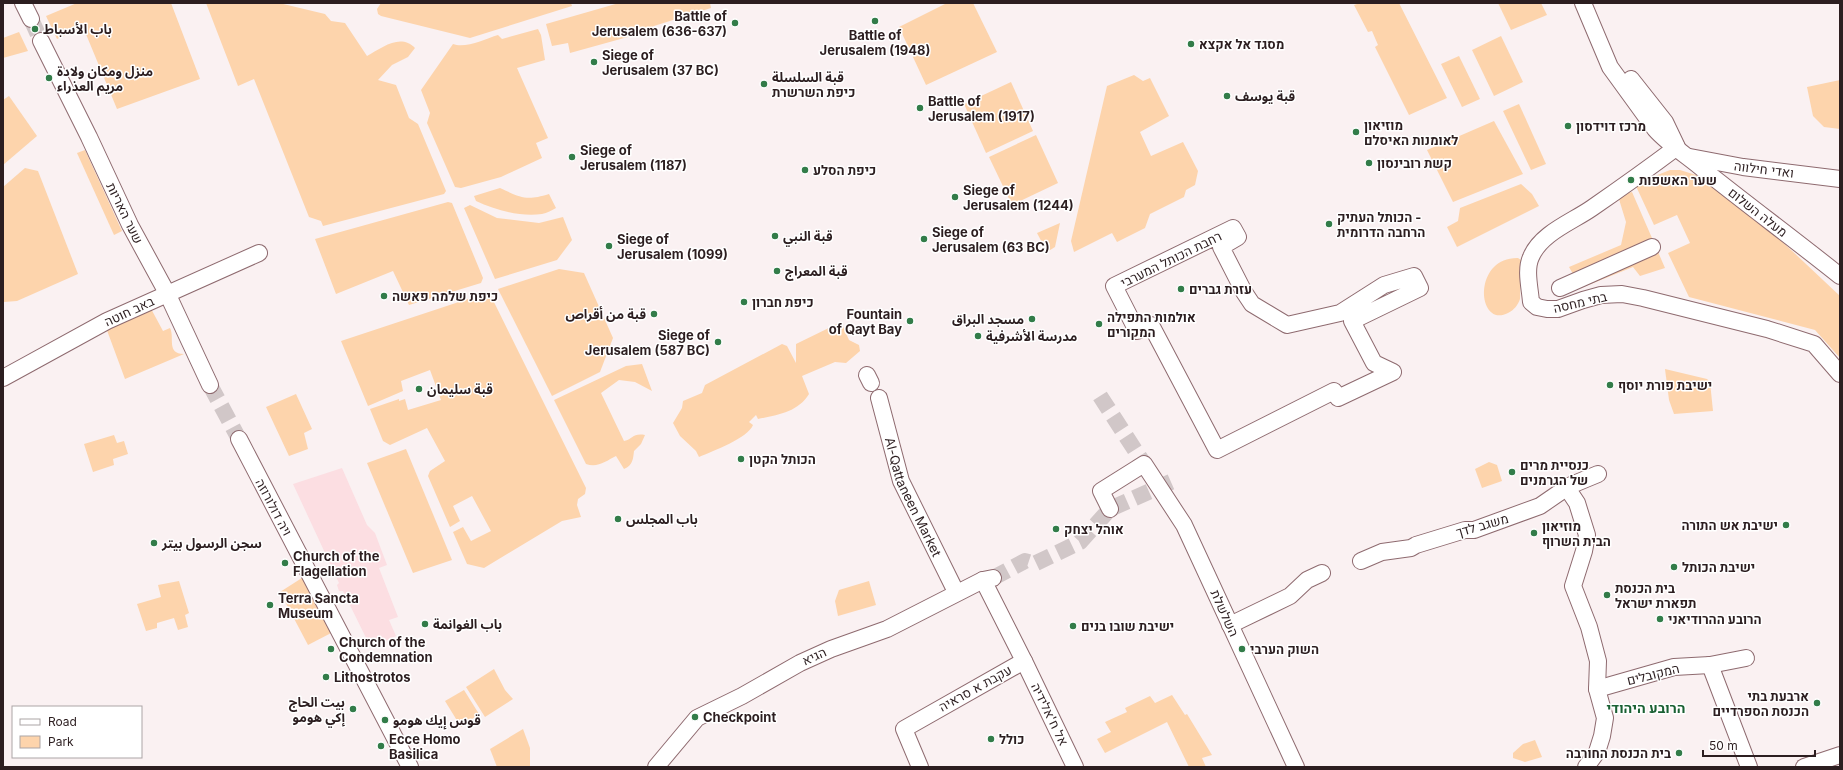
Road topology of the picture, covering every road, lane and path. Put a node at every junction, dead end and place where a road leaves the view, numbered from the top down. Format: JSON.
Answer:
{"nodes":[{"id":1,"x":23,"y":3,"type":"edge"},
{"id":2,"x":1583,"y":3,"type":"edge"},
{"id":3,"x":1595,"y":3,"type":"edge"},
{"id":4,"x":31,"y":19,"type":"tunnel mouth"},
{"id":5,"x":41,"y":41,"type":"tunnel mouth"},
{"id":6,"x":1682,"y":152,"type":"junction"},
{"id":7,"x":1840,"y":179,"type":"edge"},
{"id":8,"x":1652,"y":247,"type":"dead end"},
{"id":9,"x":259,"y":253,"type":"dead end"},
{"id":10,"x":1840,"y":276,"type":"edge"},
{"id":11,"x":1560,"y":288,"type":"dead end"},
{"id":12,"x":167,"y":293,"type":"junction"},
{"id":13,"x":1840,"y":374,"type":"edge"},
{"id":14,"x":3,"y":378,"type":"edge"},
{"id":15,"x":210,"y":385,"type":"tunnel mouth"},
{"id":16,"x":1334,"y":391,"type":"joint"},
{"id":17,"x":879,"y":398,"type":"dead end"},
{"id":18,"x":239,"y":439,"type":"tunnel mouth"},
{"id":19,"x":1598,"y":474,"type":"dead end"},
{"id":20,"x":1567,"y":488,"type":"junction"},
{"id":21,"x":1110,"y":510,"type":"dead end"},
{"id":22,"x":1361,"y":561,"type":"dead end"},
{"id":23,"x":1322,"y":573,"type":"dead end"},
{"id":24,"x":988,"y":579,"type":"joint"},
{"id":25,"x":956,"y":592,"type":"junction"},
{"id":26,"x":1230,"y":625,"type":"junction"},
{"id":27,"x":1746,"y":658,"type":"dead end"},
{"id":28,"x":1024,"y":661,"type":"junction"},
{"id":29,"x":1710,"y":664,"type":"junction"},
{"id":30,"x":1597,"y":688,"type":"junction"},
{"id":31,"x":1840,"y":755,"type":"edge"},
{"id":32,"x":410,"y":767,"type":"edge"},
{"id":33,"x":656,"y":767,"type":"edge"},
{"id":34,"x":920,"y":767,"type":"edge"},
{"id":35,"x":1076,"y":767,"type":"edge"},
{"id":36,"x":1296,"y":767,"type":"edge"},
{"id":37,"x":1586,"y":767,"type":"edge"},
{"id":38,"x":1749,"y":767,"type":"edge"},
{"id":39,"x":1804,"y":767,"type":"edge"}],
"edges":[{"from":1,"to":4,"type":"street"},
{"from":2,"to":6,"type":"street","name":"מעלה השלום"},
{"from":3,"to":6,"type":"street","name":"מעלה השלום"},
{"from":5,"to":12,"type":"street","name":"שער האריות"},
{"from":6,"to":7,"type":"street","name":"ואדי חילווה"},
{"from":6,"to":10,"type":"street","name":"מעלה השלום"},
{"from":6,"to":13,"type":"street","name":"בתי מחסה"},
{"from":8,"to":11,"type":"street"},
{"from":9,"to":12,"type":"street","name":"באב חוטה"},
{"from":12,"to":14,"type":"street","name":"באב חוטה"},
{"from":12,"to":15,"type":"street","name":"שער האריות"},
{"from":16,"to":16,"type":"street","name":"רחבת הכותל המערבי"},
{"from":17,"to":25,"type":"street","name":"Al-Qattaneen Market"},
{"from":18,"to":32,"type":"street","name":"ויה דולורוזה"},
{"from":19,"to":20,"type":"street","name":"משגב לדך"},
{"from":20,"to":22,"type":"street","name":"משגב לדך"},
{"from":20,"to":30,"type":"street"},
{"from":21,"to":26,"type":"street","name":"השלשלת"},
{"from":23,"to":26,"type":"street"},
{"from":24,"to":25,"type":"street","name":"הגיא"},
{"from":24,"to":28,"type":"street","name":"עקבת א סראיה"},
{"from":25,"to":33,"type":"street","name":"הגיא"},
{"from":26,"to":36,"type":"street","name":"השלשלת"},
{"from":27,"to":29,"type":"street","name":"המקובלים"},
{"from":28,"to":34,"type":"street","name":"עקבת א סראיה"},
{"from":28,"to":35,"type":"street","name":"אל ח'אלידיה"},
{"from":29,"to":30,"type":"street","name":"המקובלים"},
{"from":29,"to":38,"type":"street"},
{"from":30,"to":37,"type":"street"},
{"from":31,"to":39,"type":"street"}]}
